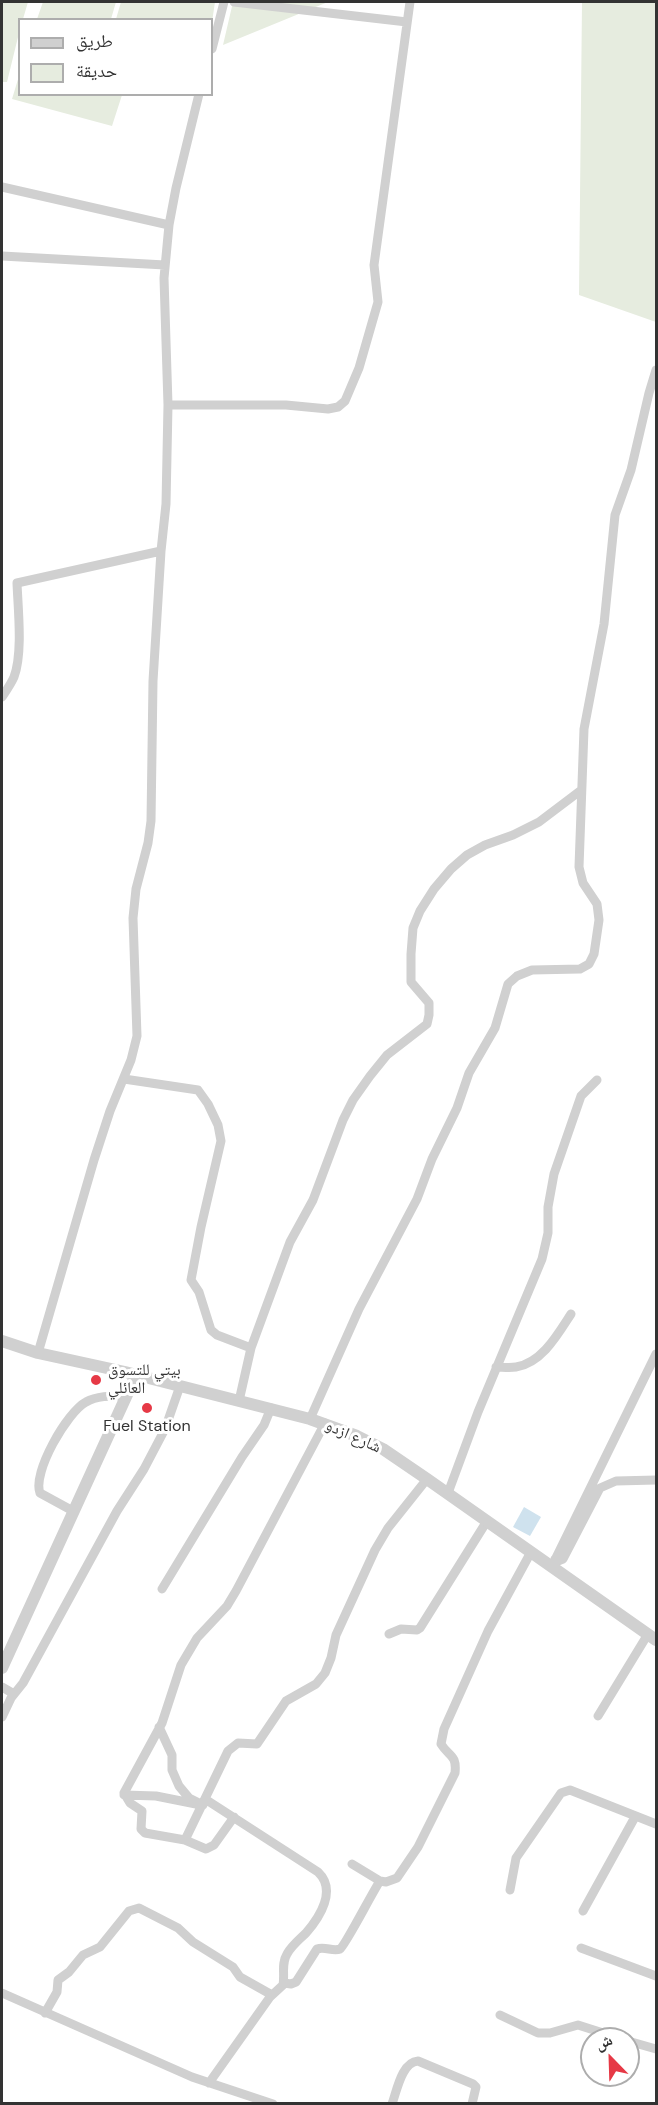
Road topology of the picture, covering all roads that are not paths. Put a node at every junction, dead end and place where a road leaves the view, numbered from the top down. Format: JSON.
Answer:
{"nodes":[{"id":1,"x":224,"y":2,"type":"edge"},
{"id":2,"x":234,"y":2,"type":"edge"},
{"id":3,"x":410,"y":2,"type":"edge"},
{"id":4,"x":407,"y":22,"type":"junction"},
{"id":5,"x":213,"y":44,"type":"edge"},
{"id":6,"x":199,"y":96,"type":"edge"},
{"id":7,"x":2,"y":187,"type":"edge"},
{"id":8,"x":169,"y":225,"type":"junction"},
{"id":9,"x":2,"y":256,"type":"edge"},
{"id":10,"x":165,"y":265,"type":"junction"},
{"id":11,"x":657,"y":370,"type":"edge"},
{"id":12,"x":168,"y":405,"type":"junction"},
{"id":13,"x":161,"y":551,"type":"junction"},
{"id":14,"x":2,"y":698,"type":"edge"},
{"id":15,"x":580,"y":791,"type":"junction"},
{"id":16,"x":124,"y":1079,"type":"junction"},
{"id":17,"x":597,"y":1080,"type":"dead end"},
{"id":18,"x":571,"y":1314,"type":"dead end"},
{"id":19,"x":2,"y":1341,"type":"edge"},
{"id":20,"x":251,"y":1348,"type":"junction"},
{"id":21,"x":38,"y":1353,"type":"junction"},
{"id":22,"x":657,"y":1354,"type":"edge"},
{"id":23,"x":496,"y":1367,"type":"junction"},
{"id":24,"x":136,"y":1375,"type":"junction"},
{"id":25,"x":180,"y":1386,"type":"junction"},
{"id":26,"x":127,"y":1396,"type":"junction"},
{"id":27,"x":239,"y":1401,"type":"junction"},
{"id":28,"x":271,"y":1408,"type":"junction"},
{"id":29,"x":310,"y":1419,"type":"junction"},
{"id":30,"x":325,"y":1423,"type":"junction"},
{"id":31,"x":427,"y":1479,"type":"junction"},
{"id":32,"x":657,"y":1480,"type":"edge"},
{"id":33,"x":448,"y":1493,"type":"junction"},
{"id":34,"x":73,"y":1510,"type":"junction"},
{"id":35,"x":487,"y":1521,"type":"junction"},
{"id":36,"x":531,"y":1552,"type":"junction"},
{"id":37,"x":553,"y":1563,"type":"junction"},
{"id":38,"x":162,"y":1589,"type":"dead end"},
{"id":39,"x":389,"y":1634,"type":"dead end"},
{"id":40,"x":652,"y":1637,"type":"edge"},
{"id":41,"x":2,"y":1668,"type":"edge"},
{"id":42,"x":2,"y":1687,"type":"edge"},
{"id":43,"x":14,"y":1694,"type":"junction"},
{"id":44,"x":598,"y":1716,"type":"dead end"},
{"id":45,"x":2,"y":1717,"type":"edge"},
{"id":46,"x":159,"y":1727,"type":"junction"},
{"id":47,"x":124,"y":1795,"type":"junction"},
{"id":48,"x":204,"y":1802,"type":"junction"},
{"id":49,"x":234,"y":1817,"type":"junction"},
{"id":50,"x":635,"y":1817,"type":"junction"},
{"id":51,"x":657,"y":1824,"type":"edge"},
{"id":52,"x":185,"y":1840,"type":"junction"},
{"id":53,"x":352,"y":1864,"type":"dead end"},
{"id":54,"x":380,"y":1881,"type":"junction"},
{"id":55,"x":510,"y":1890,"type":"dead end"},
{"id":56,"x":583,"y":1911,"type":"dead end"},
{"id":57,"x":581,"y":1948,"type":"dead end"},
{"id":58,"x":657,"y":1976,"type":"edge"},
{"id":59,"x":284,"y":1983,"type":"junction"},
{"id":60,"x":2,"y":1993,"type":"edge"},
{"id":61,"x":272,"y":1995,"type":"junction"},
{"id":62,"x":45,"y":2013,"type":"junction"},
{"id":63,"x":500,"y":2015,"type":"dead end"},
{"id":64,"x":584,"y":2027,"type":"edge"},
{"id":65,"x":640,"y":2044,"type":"edge"},
{"id":66,"x":657,"y":2049,"type":"edge"},
{"id":67,"x":209,"y":2083,"type":"junction"},
{"id":68,"x":273,"y":2103,"type":"edge"},
{"id":69,"x":392,"y":2103,"type":"edge"},
{"id":70,"x":472,"y":2103,"type":"edge"}],
"edges":[{"from":1,"to":5,"type":"street"},
{"from":2,"to":4,"type":"street"},
{"from":3,"to":4,"type":"street"},
{"from":4,"to":12,"type":"street"},
{"from":6,"to":8,"type":"street"},
{"from":7,"to":8,"type":"street"},
{"from":8,"to":10,"type":"street"},
{"from":9,"to":10,"type":"street"},
{"from":10,"to":12,"type":"street"},
{"from":11,"to":15,"type":"street"},
{"from":12,"to":13,"type":"street"},
{"from":13,"to":14,"type":"street"},
{"from":13,"to":16,"type":"street"},
{"from":15,"to":20,"type":"street"},
{"from":15,"to":29,"type":"street"},
{"from":16,"to":20,"type":"street"},
{"from":16,"to":21,"type":"street"},
{"from":17,"to":23,"type":"street"},
{"from":18,"to":23,"type":"street"},
{"from":19,"to":21,"type":"street","name":"شارع ازدو"},
{"from":20,"to":27,"type":"street"},
{"from":21,"to":24,"type":"street","name":"شارع ازدو"},
{"from":22,"to":37,"type":"street"},
{"from":23,"to":33,"type":"street"},
{"from":24,"to":25,"type":"street","name":"شارع ازدو"},
{"from":24,"to":26,"type":"street"},
{"from":25,"to":27,"type":"street","name":"شارع ازدو"},
{"from":25,"to":43,"type":"street"},
{"from":26,"to":34,"type":"street"},
{"from":26,"to":34,"type":"street"},
{"from":27,"to":28,"type":"street","name":"شارع ازدو"},
{"from":28,"to":29,"type":"street","name":"شارع ازدو"},
{"from":28,"to":38,"type":"street"},
{"from":29,"to":30,"type":"street","name":"شارع ازدو"},
{"from":30,"to":31,"type":"street","name":"شارع ازدو"},
{"from":30,"to":46,"type":"street"},
{"from":31,"to":33,"type":"street","name":"شارع ازدو"},
{"from":31,"to":48,"type":"street"},
{"from":32,"to":37,"type":"street"},
{"from":33,"to":35,"type":"street","name":"شارع ازدو"},
{"from":34,"to":41,"type":"street"},
{"from":35,"to":36,"type":"street","name":"شارع ازدو"},
{"from":35,"to":39,"type":"street"},
{"from":36,"to":37,"type":"street","name":"شارع ازدو"},
{"from":36,"to":54,"type":"street"},
{"from":37,"to":40,"type":"street","name":"شارع ازدو"},
{"from":40,"to":44,"type":"street"},
{"from":42,"to":43,"type":"street"},
{"from":43,"to":45,"type":"street"},
{"from":46,"to":47,"type":"street"},
{"from":46,"to":48,"type":"street"},
{"from":47,"to":48,"type":"street"},
{"from":47,"to":52,"type":"street"},
{"from":48,"to":49,"type":"street"},
{"from":48,"to":52,"type":"street"},
{"from":49,"to":52,"type":"street"},
{"from":49,"to":59,"type":"street"},
{"from":50,"to":51,"type":"street"},
{"from":50,"to":55,"type":"street"},
{"from":50,"to":56,"type":"street"},
{"from":53,"to":54,"type":"street"},
{"from":54,"to":59,"type":"street"},
{"from":57,"to":58,"type":"street"},
{"from":59,"to":61,"type":"street"},
{"from":60,"to":62,"type":"street"},
{"from":61,"to":62,"type":"street"},
{"from":61,"to":67,"type":"street"},
{"from":62,"to":67,"type":"street"},
{"from":63,"to":64,"type":"street"},
{"from":65,"to":66,"type":"street"},
{"from":67,"to":68,"type":"street"},
{"from":69,"to":70,"type":"street"}]}
